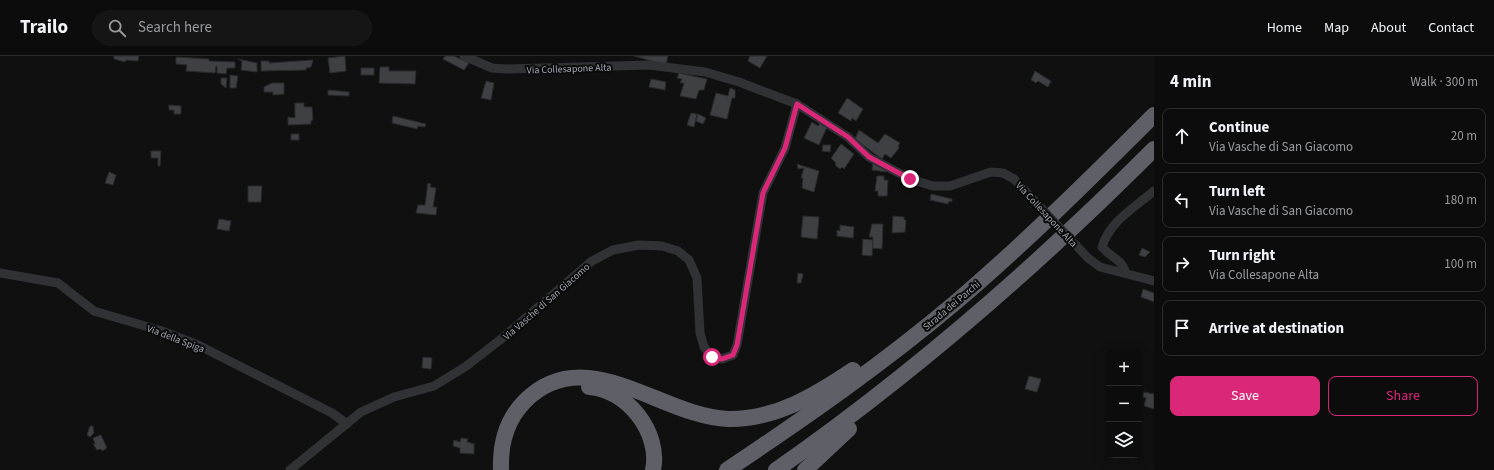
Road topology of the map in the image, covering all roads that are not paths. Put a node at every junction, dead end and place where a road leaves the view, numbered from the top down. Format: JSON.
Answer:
{"nodes":[{"id":1,"x":464,"y":56,"type":"edge"},
{"id":2,"x":797,"y":104,"type":"junction"},
{"id":3,"x":1154,"y":115,"type":"edge"},
{"id":4,"x":1154,"y":149,"type":"edge"},
{"id":5,"x":1154,"y":192,"type":"edge"},
{"id":6,"x":0,"y":273,"type":"edge"},
{"id":7,"x":1126,"y":273,"type":"junction"},
{"id":8,"x":1154,"y":282,"type":"edge"},
{"id":9,"x":956,"y":302,"type":"junction"},
{"id":10,"x":914,"y":368,"type":"junction"},
{"id":11,"x":347,"y":424,"type":"junction"},
{"id":12,"x":290,"y":470,"type":"edge"},
{"id":13,"x":501,"y":470,"type":"edge"},
{"id":14,"x":511,"y":470,"type":"edge"},
{"id":15,"x":653,"y":470,"type":"edge"},
{"id":16,"x":727,"y":470,"type":"edge"},
{"id":17,"x":776,"y":470,"type":"edge"},
{"id":18,"x":805,"y":470,"type":"edge"}],
"edges":[{"from":1,"to":2,"type":"street","name":"Via Collesapone Alta"},
{"from":2,"to":7,"type":"street","name":"Via Collesapone Alta","bridge":true},
{"from":2,"to":11,"type":"street","name":"Via Vasche di San Giacomo"},
{"from":3,"to":9,"type":"highway","name":"Strada dei Parchi"},
{"from":4,"to":10,"type":"highway"},
{"from":5,"to":7,"type":"street"},
{"from":6,"to":11,"type":"street","name":"Via della Spiga"},
{"from":7,"to":8,"type":"street","name":"Via Collesapone Alta"},
{"from":9,"to":13,"type":"highway"},
{"from":9,"to":16,"type":"highway","name":"Strada dei Parchi"},
{"from":10,"to":17,"type":"highway"},
{"from":10,"to":18,"type":"highway"},
{"from":11,"to":12,"type":"street","name":"Via Vasche di San Giacomo"},
{"from":14,"to":15,"type":"highway"}]}
